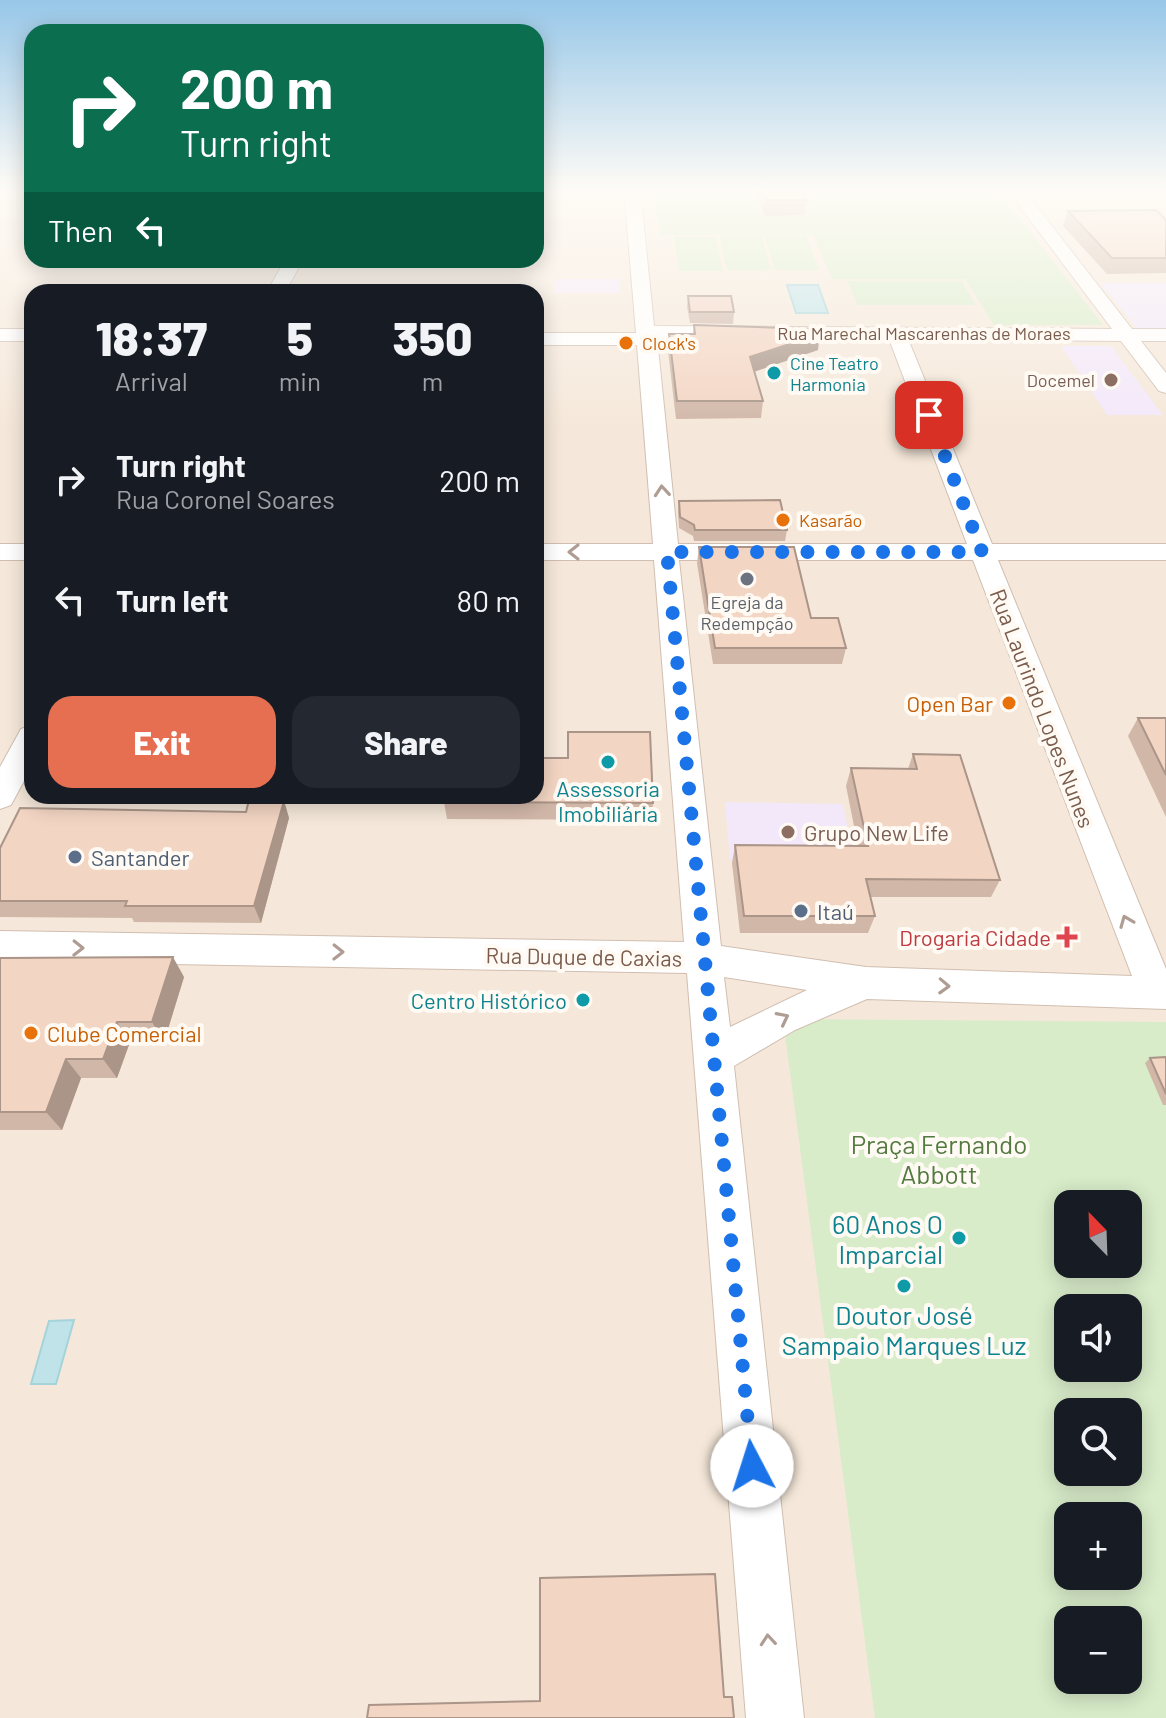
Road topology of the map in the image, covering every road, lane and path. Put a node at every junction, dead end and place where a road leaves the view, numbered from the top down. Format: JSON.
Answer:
{"nodes":[{"id":1,"x":641,"y":269,"type":"edge"},
{"id":2,"x":1075,"y":269,"type":"edge"},
{"id":3,"x":0,"y":323,"type":"edge"},
{"id":4,"x":24,"y":323,"type":"edge"},
{"id":5,"x":544,"y":326,"type":"edge"},
{"id":6,"x":648,"y":333,"type":"junction"},
{"id":7,"x":896,"y":333,"type":"junction"},
{"id":8,"x":0,"y":335,"type":"edge"},
{"id":9,"x":24,"y":335,"type":"edge"},
{"id":10,"x":1125,"y":335,"type":"junction"},
{"id":11,"x":1166,"y":335,"type":"edge"},
{"id":12,"x":544,"y":339,"type":"edge"},
{"id":13,"x":1166,"y":387,"type":"edge"},
{"id":14,"x":0,"y":552,"type":"edge"},
{"id":15,"x":24,"y":552,"type":"edge"},
{"id":16,"x":544,"y":552,"type":"edge"},
{"id":17,"x":667,"y":552,"type":"junction"},
{"id":18,"x":982,"y":552,"type":"junction"},
{"id":19,"x":1166,"y":552,"type":"edge"},
{"id":20,"x":24,"y":751,"type":"edge"},
{"id":21,"x":0,"y":797,"type":"edge"},
{"id":22,"x":0,"y":946,"type":"edge"},
{"id":23,"x":705,"y":959,"type":"junction"},
{"id":24,"x":866,"y":983,"type":"junction"},
{"id":25,"x":1161,"y":993,"type":"edge"},
{"id":26,"x":715,"y":1056,"type":"junction"},
{"id":27,"x":775,"y":1718,"type":"edge"}],
"edges":[{"from":1,"to":6,"type":"street"},
{"from":2,"to":10,"type":"street"},
{"from":3,"to":4,"type":"street"},
{"from":5,"to":6,"type":"street","name":"Rua Marechal Mascarenhas de Moraes"},
{"from":6,"to":7,"type":"street","name":"Rua Marechal Mascarenhas de Moraes"},
{"from":6,"to":12,"type":"street","name":"Rua Marechal Mascarenhas de Moraes"},
{"from":17,"to":6,"type":"street","one_way":true},
{"from":7,"to":10,"type":"street","name":"Rua Marechal Mascarenhas de Moraes"},
{"from":7,"to":18,"type":"street","name":"Rua Laurindo Lopes Nunes"},
{"from":8,"to":9,"type":"street"},
{"from":10,"to":11,"type":"street","name":"Rua Marechal Mascarenhas de Moraes"},
{"from":10,"to":13,"type":"street"},
{"from":14,"to":15,"type":"street"},
{"from":17,"to":16,"type":"street","one_way":true},
{"from":17,"to":18,"type":"street"},
{"from":17,"to":23,"type":"street"},
{"from":18,"to":19,"type":"street"},
{"from":25,"to":18,"type":"street","name":"Rua Laurindo Lopes Nunes","one_way":true},
{"from":20,"to":21,"type":"street"},
{"from":22,"to":23,"type":"street","name":"Rua Duque de Caxias","one_way":true},
{"from":23,"to":24,"type":"street","name":"Rua Duque de Caxias"},
{"from":23,"to":26,"type":"street"},
{"from":24,"to":25,"type":"street","name":"Rua Duque de Caxias","one_way":true},
{"from":26,"to":24,"type":"street","one_way":true},
{"from":27,"to":26,"type":"street","one_way":true}]}
